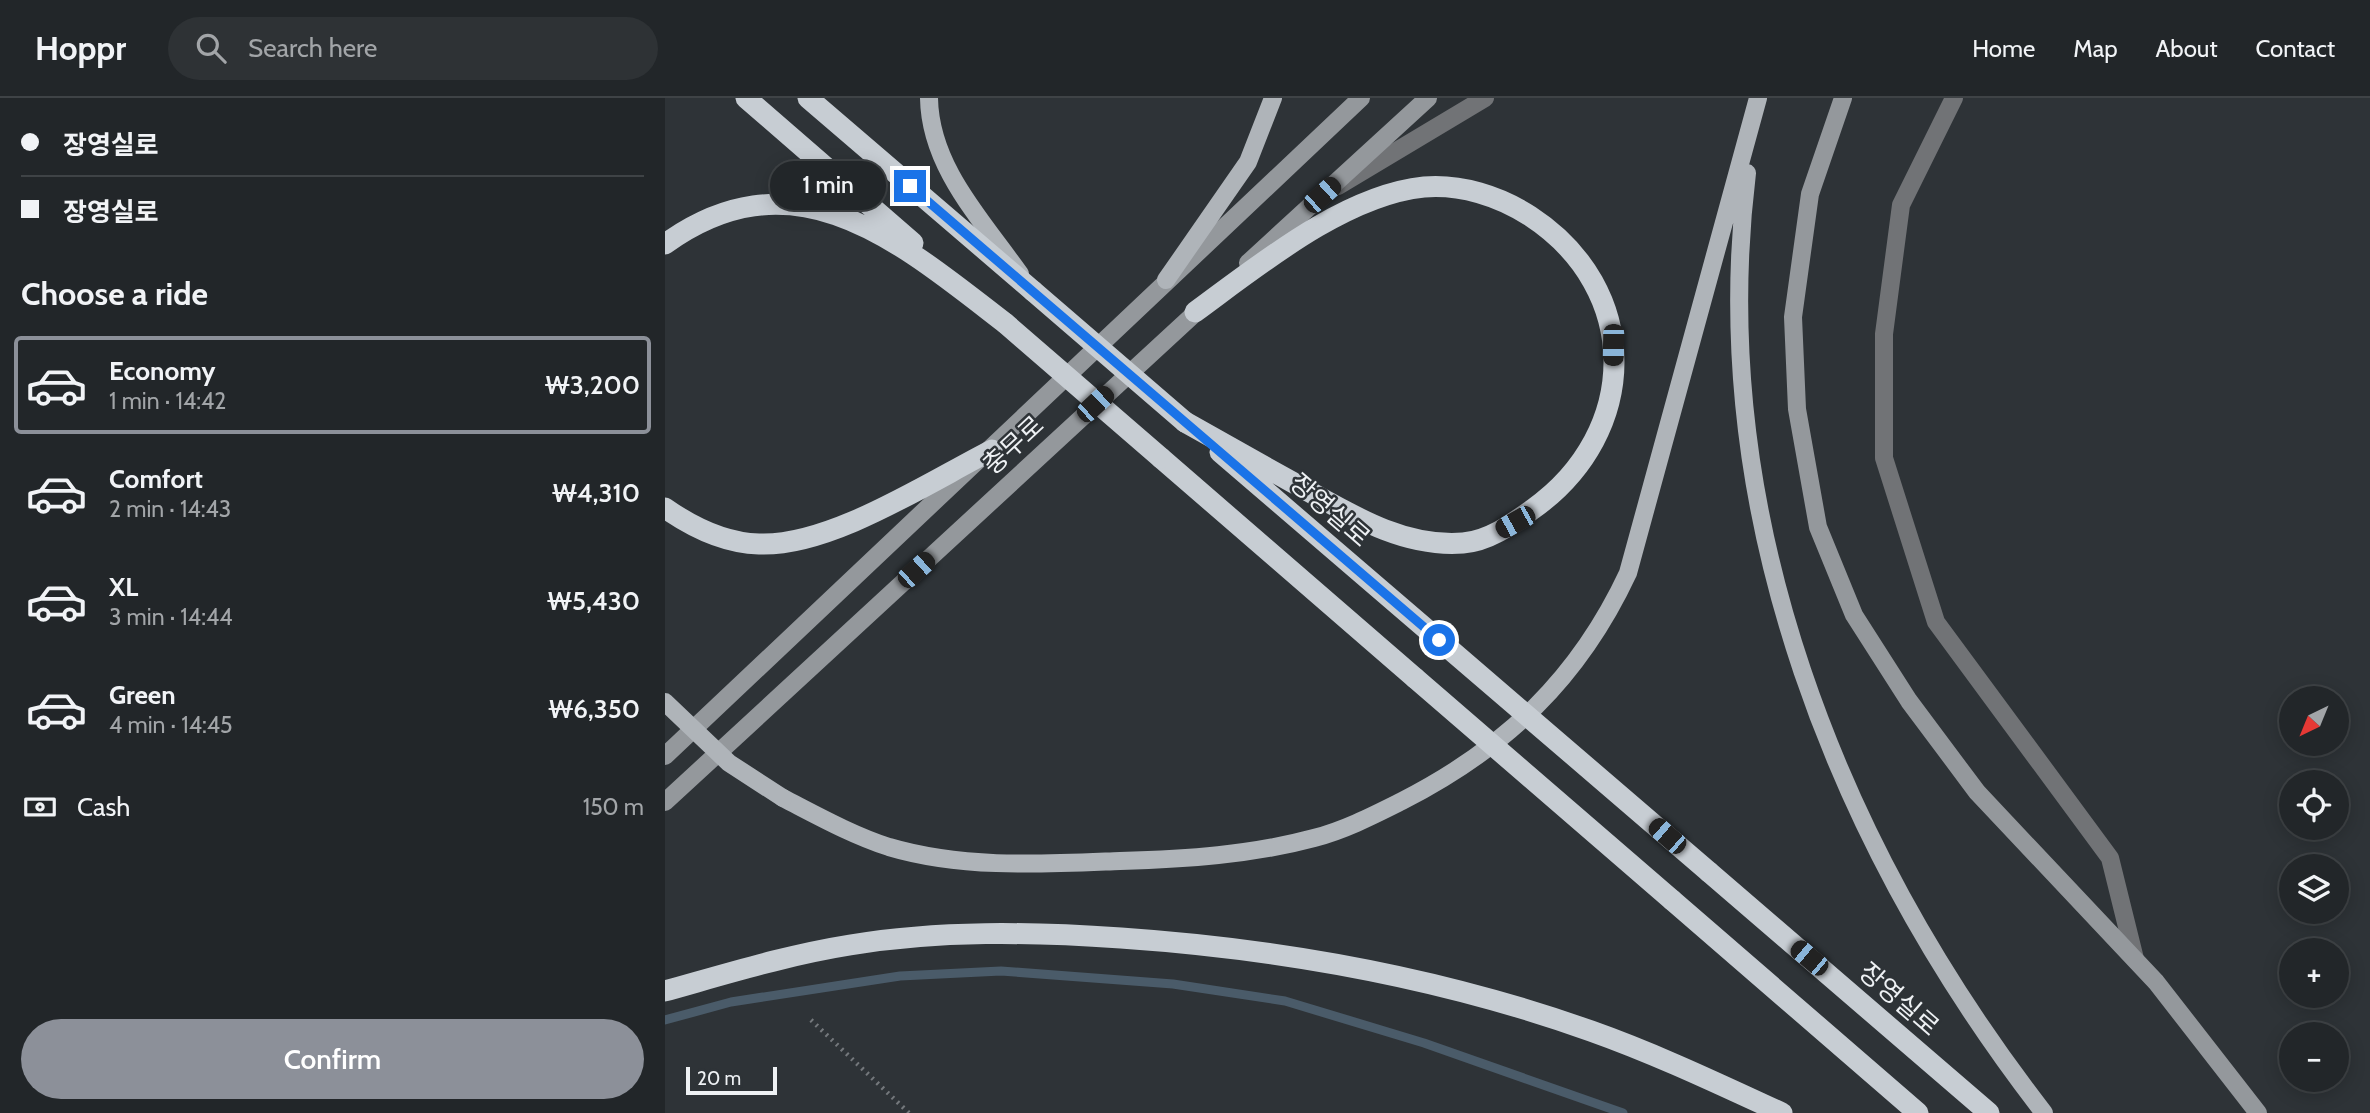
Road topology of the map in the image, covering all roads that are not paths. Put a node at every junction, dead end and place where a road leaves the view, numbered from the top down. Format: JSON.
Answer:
{"nodes":[{"id":1,"x":746,"y":98,"type":"edge"},
{"id":2,"x":808,"y":98,"type":"edge"},
{"id":3,"x":929,"y":98,"type":"edge"},
{"id":4,"x":1273,"y":98,"type":"edge"},
{"id":5,"x":1428,"y":98,"type":"edge"},
{"id":6,"x":1485,"y":98,"type":"edge"},
{"id":7,"x":1759,"y":98,"type":"edge"},
{"id":8,"x":1843,"y":98,"type":"edge"},
{"id":9,"x":1954,"y":98,"type":"edge"},
{"id":10,"x":1359,"y":99,"type":"edge"},
{"id":11,"x":1322,"y":195,"type":"junction"},
{"id":12,"x":665,"y":244,"type":"edge"},
{"id":13,"x":1165,"y":280,"type":"junction"},
{"id":14,"x":1033,"y":291,"type":"junction"},
{"id":15,"x":1195,"y":312,"type":"junction"},
{"id":16,"x":1005,"y":323,"type":"junction"},
{"id":17,"x":1185,"y":422,"type":"junction"},
{"id":18,"x":992,"y":450,"type":"junction"},
{"id":19,"x":665,"y":508,"type":"edge"},
{"id":20,"x":665,"y":702,"type":"edge"},
{"id":21,"x":665,"y":756,"type":"edge"},
{"id":22,"x":665,"y":802,"type":"edge"},
{"id":23,"x":2135,"y":959,"type":"junction"},
{"id":24,"x":665,"y":991,"type":"edge"},
{"id":25,"x":1782,"y":1113,"type":"edge"},
{"id":26,"x":1918,"y":1113,"type":"edge"},
{"id":27,"x":1989,"y":1113,"type":"edge"},
{"id":28,"x":2044,"y":1113,"type":"edge"},
{"id":29,"x":2258,"y":1113,"type":"edge"}],
"edges":[{"from":1,"to":16,"type":"highway"},
{"from":2,"to":14,"type":"highway"},
{"from":3,"to":14,"type":"main road"},
{"from":4,"to":13,"type":"main road"},
{"from":5,"to":11,"type":"street","name":"충무로"},
{"from":6,"to":11,"type":"street"},
{"from":7,"to":20,"type":"main road","bridge":true},
{"from":7,"to":28,"type":"main road"},
{"from":8,"to":23,"type":"street"},
{"from":9,"to":23,"type":"street"},
{"from":10,"to":13,"type":"street","name":"충무로"},
{"from":11,"to":15,"type":"street","name":"충무로"},
{"from":12,"to":16,"type":"highway"},
{"from":13,"to":18,"type":"street","name":"충무로"},
{"from":14,"to":17,"type":"highway","bridge":true},
{"from":15,"to":17,"type":"highway"},
{"from":15,"to":22,"type":"street","name":"충무로"},
{"from":16,"to":26,"type":"highway","bridge":true},
{"from":17,"to":27,"type":"highway","name":"장영실로","bridge":true},
{"from":18,"to":19,"type":"highway"},
{"from":18,"to":21,"type":"street","name":"충무로"},
{"from":23,"to":29,"type":"street"},
{"from":24,"to":25,"type":"highway"}]}
